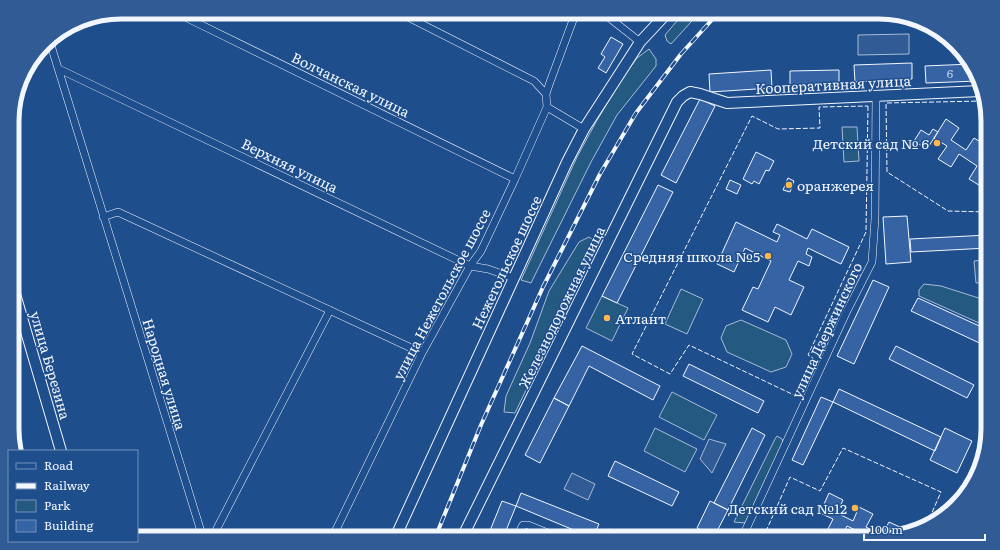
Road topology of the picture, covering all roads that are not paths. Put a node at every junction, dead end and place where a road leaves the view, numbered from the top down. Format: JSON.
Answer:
{"nodes":[{"id":1,"x":189,"y":19,"type":"edge"},
{"id":2,"x":412,"y":19,"type":"edge"},
{"id":3,"x":573,"y":19,"type":"edge"},
{"id":4,"x":611,"y":19,"type":"edge"},
{"id":5,"x":661,"y":19,"type":"edge"},
{"id":6,"x":640,"y":42,"type":"junction"},
{"id":7,"x":52,"y":46,"type":"edge"},
{"id":8,"x":59,"y":68,"type":"junction"},
{"id":9,"x":977,"y":91,"type":"edge"},
{"id":10,"x":690,"y":92,"type":"joint"},
{"id":11,"x":546,"y":94,"type":"junction"},
{"id":12,"x":876,"y":96,"type":"junction"},
{"id":13,"x":547,"y":107,"type":"junction"},
{"id":14,"x":584,"y":129,"type":"junction"},
{"id":15,"x":515,"y":179,"type":"junction"},
{"id":16,"x":103,"y":217,"type":"junction"},
{"id":17,"x":470,"y":266,"type":"junction"},
{"id":18,"x":514,"y":278,"type":"junction"},
{"id":19,"x":19,"y":308,"type":"edge"},
{"id":20,"x":330,"y":310,"type":"junction"},
{"id":21,"x":422,"y":353,"type":"junction"},
{"id":22,"x":61,"y":450,"type":"edge"},
{"id":23,"x":201,"y":531,"type":"edge"},
{"id":24,"x":216,"y":531,"type":"edge"},
{"id":25,"x":335,"y":531,"type":"edge"},
{"id":26,"x":398,"y":531,"type":"edge"},
{"id":27,"x":465,"y":531,"type":"edge"},
{"id":28,"x":520,"y":531,"type":"edge"},
{"id":29,"x":543,"y":531,"type":"edge"},
{"id":30,"x":745,"y":531,"type":"edge"}],
"edges":[{"from":1,"to":15,"type":"street","name":"Волчанская улица"},
{"from":2,"to":11,"type":"street"},
{"from":3,"to":11,"type":"street","name":"улица Нежегольское шоссе"},
{"from":4,"to":6,"type":"street"},
{"from":5,"to":6,"type":"street","name":"Нежегольское шоссе"},
{"from":6,"to":14,"type":"street","name":"Нежегольское шоссе"},
{"from":7,"to":8,"type":"street","name":"Народная улица"},
{"from":8,"to":16,"type":"street","name":"Народная улица"},
{"from":8,"to":17,"type":"street","name":"Верхняя улица"},
{"from":9,"to":12,"type":"street","name":"Кооперативная улица"},
{"from":10,"to":12,"type":"street","name":"Кооперативная улица"},
{"from":10,"to":27,"type":"street","name":"Железнодорожная улица"},
{"from":11,"to":13,"type":"street","name":"улица Нежегольское шоссе"},
{"from":12,"to":30,"type":"street","name":"улица Дзержинского"},
{"from":13,"to":14,"type":"street"},
{"from":13,"to":15,"type":"street","name":"улица Нежегольское шоссе"},
{"from":14,"to":18,"type":"street","name":"Нежегольское шоссе"},
{"from":15,"to":17,"type":"street","name":"улица Нежегольское шоссе"},
{"from":16,"to":20,"type":"street"},
{"from":16,"to":23,"type":"street","name":"Народная улица"},
{"from":17,"to":18,"type":"street","name":"Верхняя улица"},
{"from":17,"to":21,"type":"street","name":"улица Нежегольское шоссе"},
{"from":18,"to":26,"type":"street","name":"Нежегольское шоссе"},
{"from":19,"to":22,"type":"street","name":"улица Березина"},
{"from":20,"to":21,"type":"street"},
{"from":20,"to":24,"type":"street"},
{"from":21,"to":25,"type":"street","name":"улица Нежегольское шоссе"},
{"from":28,"to":29,"type":"street"}]}
